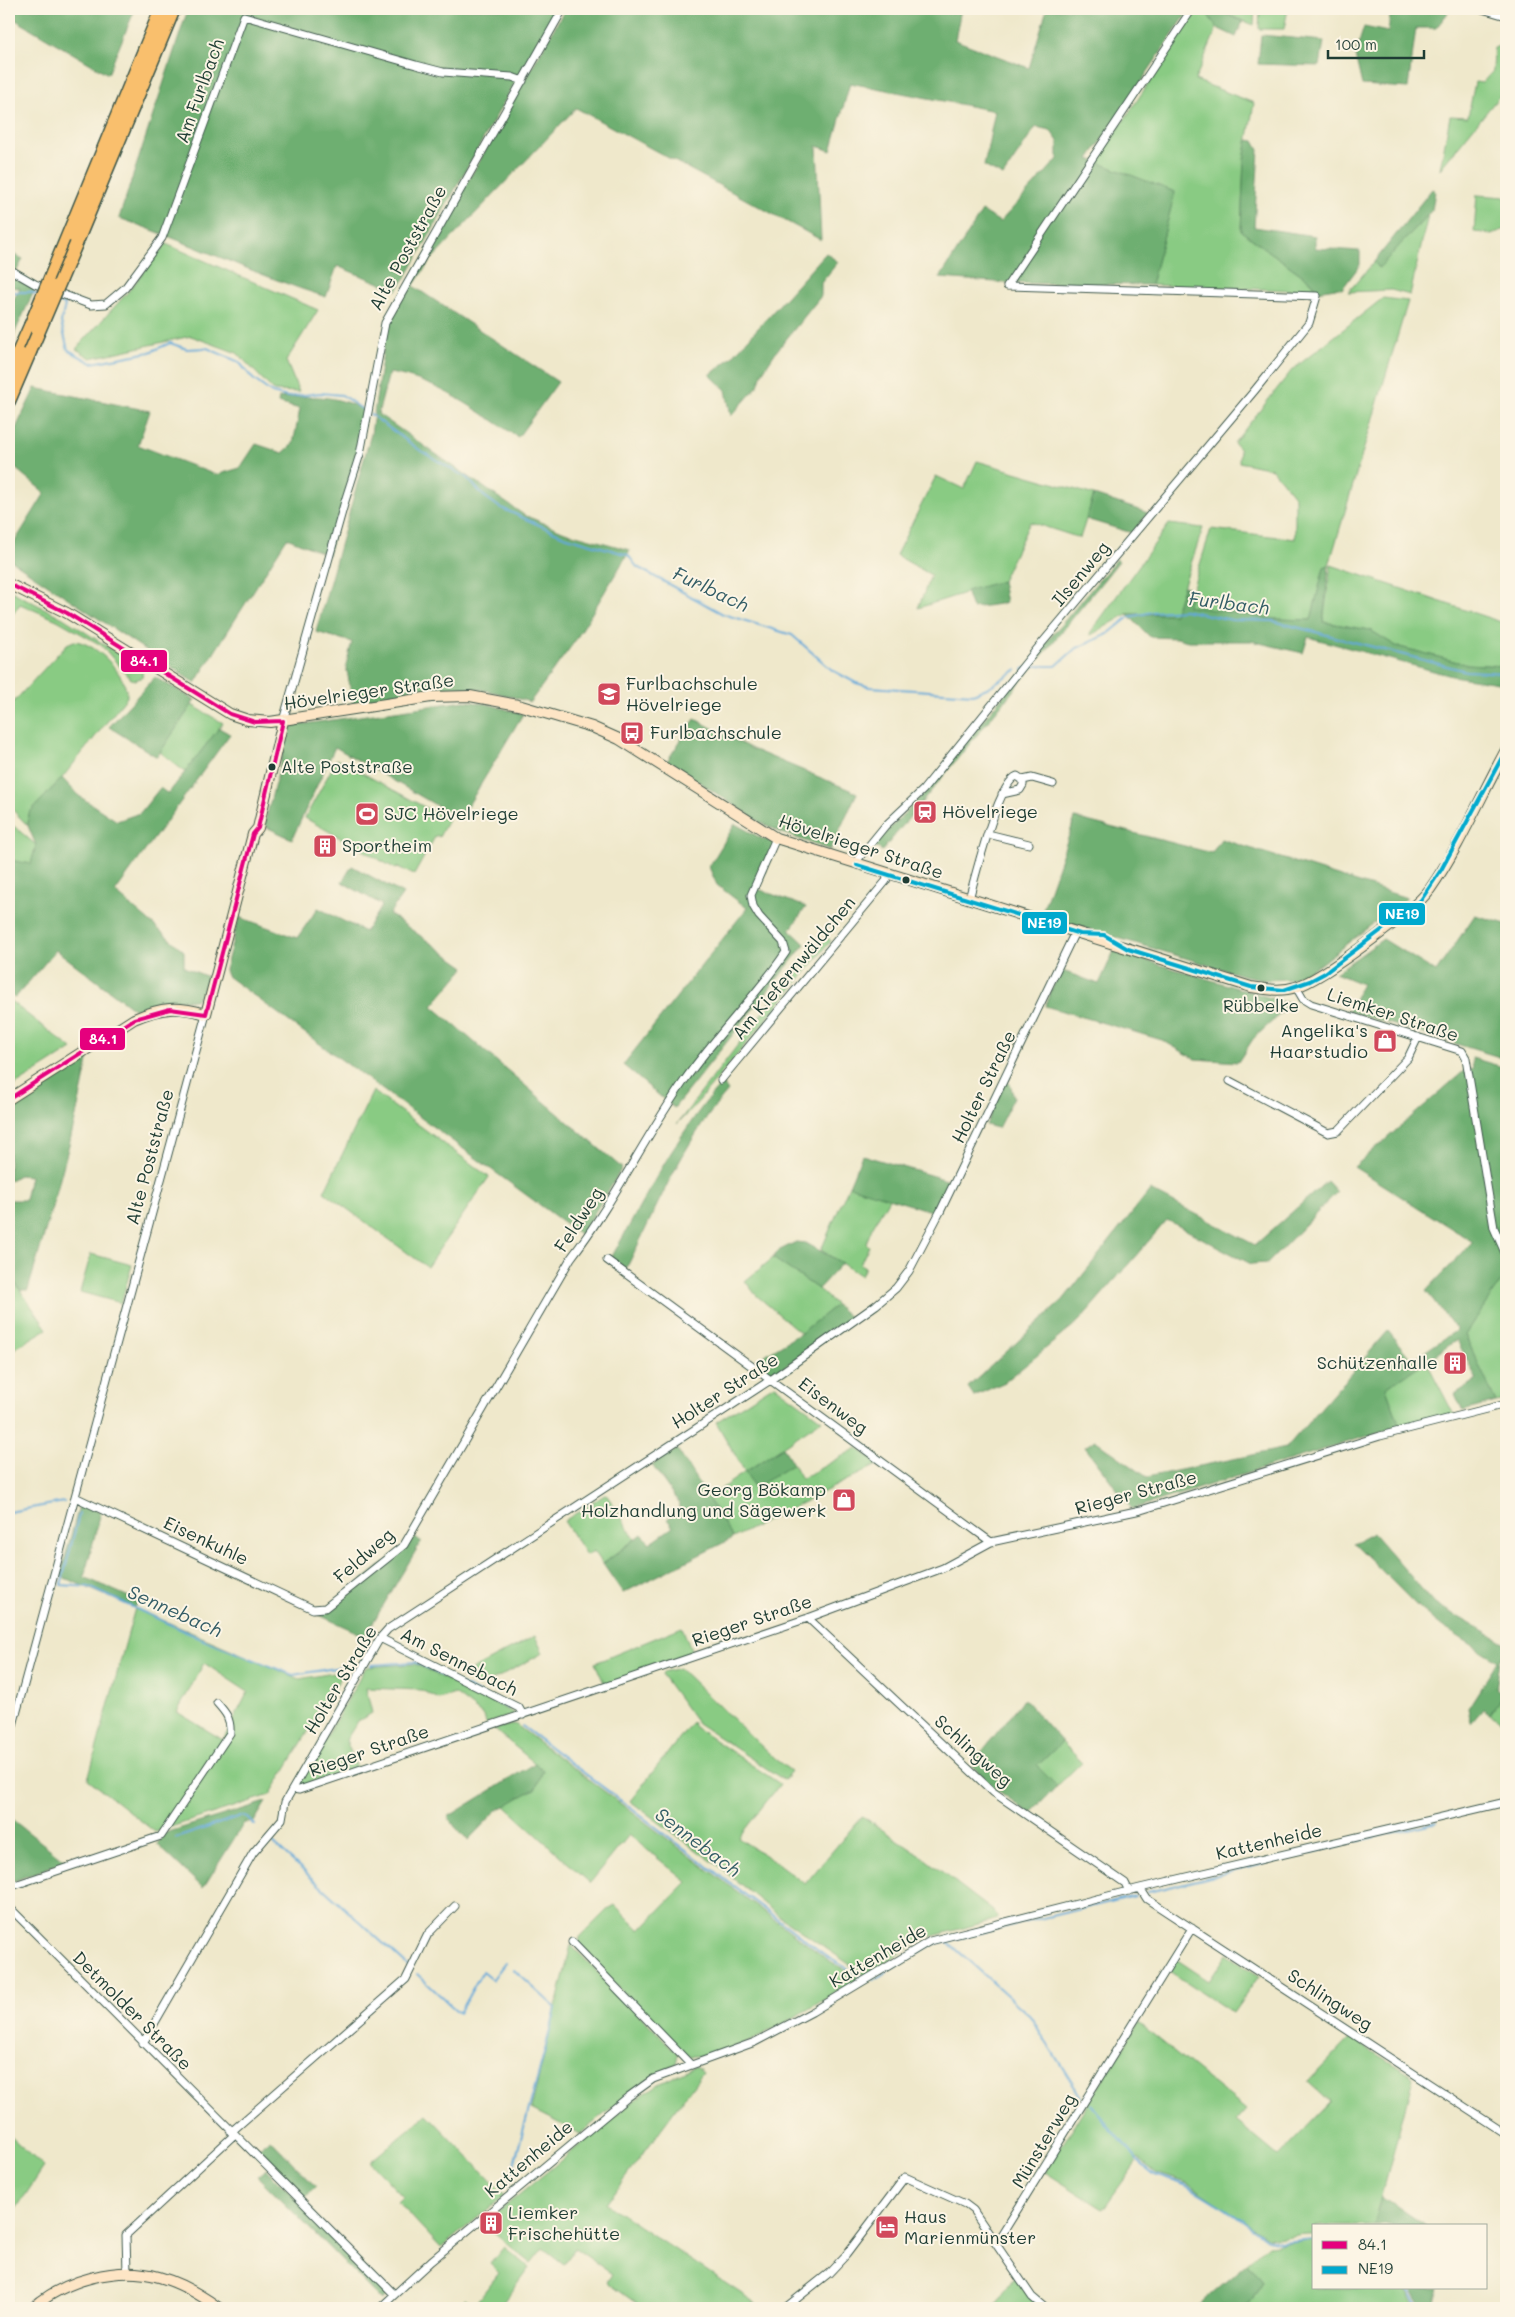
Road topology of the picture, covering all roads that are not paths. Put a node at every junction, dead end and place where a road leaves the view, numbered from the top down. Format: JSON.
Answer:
{"nodes":[{"id":1,"x":161,"y":9,"type":"edge"},
{"id":2,"x":174,"y":9,"type":"edge"},
{"id":3,"x":562,"y":9,"type":"edge"},
{"id":4,"x":1192,"y":9,"type":"edge"},
{"id":5,"x":1482,"y":9,"type":"edge"},
{"id":6,"x":1506,"y":16,"type":"edge"},
{"id":7,"x":523,"y":81,"type":"junction"},
{"id":8,"x":9,"y":269,"type":"edge"},
{"id":9,"x":9,"y":373,"type":"edge"},
{"id":10,"x":9,"y":401,"type":"edge"},
{"id":11,"x":9,"y":584,"type":"edge"},
{"id":12,"x":284,"y":721,"type":"junction"},
{"id":13,"x":1506,"y":750,"type":"edge"},
{"id":14,"x":1023,"y":780,"type":"junction"},
{"id":15,"x":1053,"y":784,"type":"dead end"},
{"id":16,"x":1002,"y":794,"type":"junction"},
{"id":17,"x":988,"y":834,"type":"junction"},
{"id":18,"x":776,"y":838,"type":"junction"},
{"id":19,"x":1029,"y":844,"type":"dead end"},
{"id":20,"x":856,"y":865,"type":"junction"},
{"id":21,"x":888,"y":875,"type":"junction"},
{"id":22,"x":969,"y":899,"type":"junction"},
{"id":23,"x":1077,"y":933,"type":"junction"},
{"id":24,"x":1296,"y":987,"type":"junction"},
{"id":25,"x":206,"y":1014,"type":"junction"},
{"id":26,"x":1418,"y":1037,"type":"junction"},
{"id":27,"x":721,"y":1080,"type":"dead end"},
{"id":28,"x":1230,"y":1082,"type":"dead end"},
{"id":29,"x":9,"y":1099,"type":"edge"},
{"id":30,"x":1506,"y":1254,"type":"edge"},
{"id":31,"x":607,"y":1260,"type":"dead end"},
{"id":32,"x":772,"y":1380,"type":"junction"},
{"id":33,"x":1506,"y":1404,"type":"edge"},
{"id":34,"x":75,"y":1497,"type":"junction"},
{"id":35,"x":991,"y":1542,"type":"junction"},
{"id":36,"x":325,"y":1608,"type":"joint"},
{"id":37,"x":808,"y":1618,"type":"junction"},
{"id":38,"x":380,"y":1638,"type":"junction"},
{"id":39,"x":217,"y":1703,"type":"dead end"},
{"id":40,"x":523,"y":1715,"type":"junction"},
{"id":41,"x":9,"y":1740,"type":"edge"},
{"id":42,"x":293,"y":1789,"type":"junction"},
{"id":43,"x":1506,"y":1802,"type":"edge"},
{"id":44,"x":9,"y":1887,"type":"edge"},
{"id":45,"x":1140,"y":1888,"type":"junction"},
{"id":46,"x":1129,"y":1891,"type":"junction"},
{"id":47,"x":455,"y":1906,"type":"dead end"},
{"id":48,"x":9,"y":1907,"type":"edge"},
{"id":49,"x":1192,"y":1928,"type":"junction"},
{"id":50,"x":572,"y":1942,"type":"dead end"},
{"id":51,"x":143,"y":2043,"type":"junction"},
{"id":52,"x":690,"y":2064,"type":"junction"},
{"id":53,"x":233,"y":2133,"type":"junction"},
{"id":54,"x":1506,"y":2134,"type":"edge"},
{"id":55,"x":996,"y":2244,"type":"junction"},
{"id":56,"x":128,"y":2273,"type":"junction"},
{"id":57,"x":394,"y":2294,"type":"junction"},
{"id":58,"x":33,"y":2308,"type":"edge"},
{"id":59,"x":220,"y":2308,"type":"edge"},
{"id":60,"x":380,"y":2308,"type":"edge"},
{"id":61,"x":785,"y":2308,"type":"edge"},
{"id":62,"x":1045,"y":2308,"type":"edge"}],
"edges":[{"from":1,"to":9,"type":"highway","bridge":true},
{"from":2,"to":10,"type":"highway","bridge":true},
{"from":3,"to":7,"type":"street","name":"Alte Poststraße"},
{"from":4,"to":20,"type":"street","name":"Ilsenweg"},
{"from":5,"to":6,"type":"street"},
{"from":7,"to":8,"type":"street","name":"Am Furlbach"},
{"from":7,"to":12,"type":"street","name":"Alte Poststraße"},
{"from":11,"to":12,"type":"main road","name":"Hövelrieger Straße"},
{"from":12,"to":18,"type":"main road","name":"Hövelrieger Straße"},
{"from":12,"to":25,"type":"main road","name":"Alte Poststraße"},
{"from":13,"to":24,"type":"main road","name":"Hövelrieger Straße"},
{"from":14,"to":15,"type":"street"},
{"from":14,"to":16,"type":"street"},
{"from":14,"to":16,"type":"street"},
{"from":16,"to":17,"type":"street"},
{"from":17,"to":19,"type":"street"},
{"from":17,"to":22,"type":"street"},
{"from":18,"to":20,"type":"main road","name":"Hövelrieger Straße"},
{"from":18,"to":36,"type":"street","name":"Feldweg"},
{"from":20,"to":21,"type":"main road","name":"Hövelrieger Straße"},
{"from":21,"to":22,"type":"main road","name":"Hövelrieger Straße"},
{"from":21,"to":27,"type":"street","name":"Am Kiefernwäldchen"},
{"from":22,"to":23,"type":"main road","name":"Hövelrieger Straße"},
{"from":23,"to":24,"type":"main road","name":"Hövelrieger Straße"},
{"from":23,"to":32,"type":"street","name":"Holter Straße"},
{"from":24,"to":26,"type":"street","name":"Liemker Straße"},
{"from":25,"to":29,"type":"main road"},
{"from":25,"to":34,"type":"street","name":"Alte Poststraße"},
{"from":26,"to":28,"type":"street"},
{"from":26,"to":30,"type":"street","name":"Liemker Straße"},
{"from":31,"to":32,"type":"street","name":"Eisenweg"},
{"from":32,"to":35,"type":"street","name":"Eisenweg"},
{"from":32,"to":38,"type":"street","name":"Holter Straße"},
{"from":33,"to":35,"type":"street","name":"Rieger Straße"},
{"from":34,"to":36,"type":"street","name":"Eisenkuhle"},
{"from":34,"to":41,"type":"street","name":"Alte Poststraße"},
{"from":35,"to":37,"type":"street","name":"Rieger Straße"},
{"from":37,"to":40,"type":"street","name":"Rieger Straße"},
{"from":37,"to":46,"type":"street","name":"Schlingweg"},
{"from":38,"to":40,"type":"street","name":"Am Sennebach"},
{"from":38,"to":42,"type":"street","name":"Holter Straße"},
{"from":39,"to":44,"type":"street"},
{"from":40,"to":42,"type":"street","name":"Rieger Straße"},
{"from":42,"to":51,"type":"street","name":"Rieger Straße"},
{"from":43,"to":45,"type":"street","name":"Kattenheide"},
{"from":45,"to":46,"type":"street","name":"Kattenheide"},
{"from":45,"to":49,"type":"street","name":"Schlingweg"},
{"from":46,"to":52,"type":"street","name":"Kattenheide"},
{"from":47,"to":53,"type":"street"},
{"from":48,"to":51,"type":"street","name":"Detmolder Straße"},
{"from":49,"to":54,"type":"street","name":"Schlingweg"},
{"from":49,"to":55,"type":"street","name":"Münsterweg"},
{"from":50,"to":52,"type":"street"},
{"from":51,"to":53,"type":"street","name":"Detmolder Straße"},
{"from":52,"to":57,"type":"street","name":"Kattenheide"},
{"from":53,"to":56,"type":"street"},
{"from":53,"to":57,"type":"street","name":"Detmolder Straße"},
{"from":55,"to":61,"type":"street"},
{"from":55,"to":62,"type":"street"},
{"from":56,"to":58,"type":"main road"},
{"from":56,"to":59,"type":"main road"},
{"from":57,"to":60,"type":"street","name":"Kattenheide"}]}
